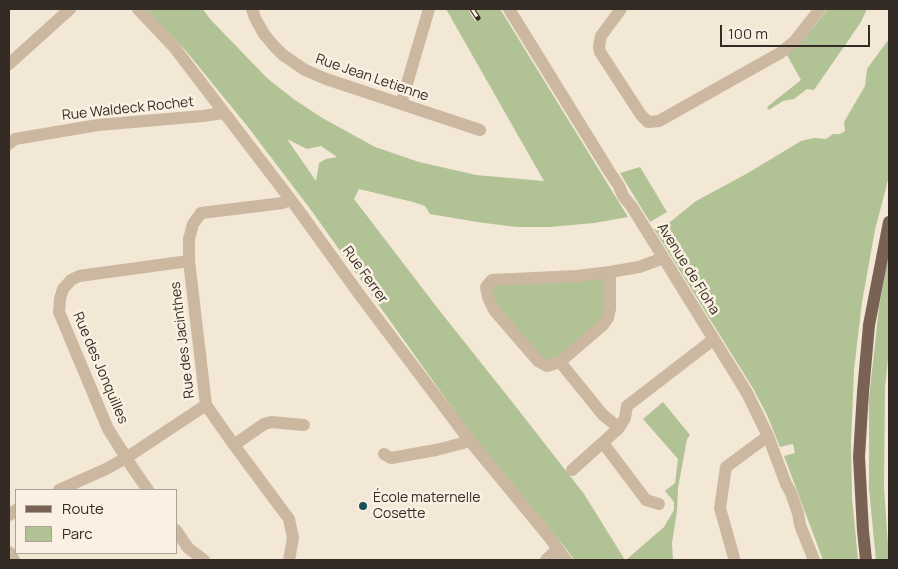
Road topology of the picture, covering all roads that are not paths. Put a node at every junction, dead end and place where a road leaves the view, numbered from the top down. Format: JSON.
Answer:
{"nodes":[{"id":1,"x":70,"y":9,"type":"edge"},
{"id":2,"x":138,"y":9,"type":"edge"},
{"id":3,"x":252,"y":9,"type":"edge"},
{"id":4,"x":429,"y":9,"type":"edge"},
{"id":5,"x":509,"y":9,"type":"edge"},
{"id":6,"x":621,"y":9,"type":"edge"},
{"id":7,"x":820,"y":9,"type":"edge"},
{"id":8,"x":9,"y":64,"type":"edge"},
{"id":9,"x":401,"y":104,"type":"junction"},
{"id":10,"x":223,"y":113,"type":"junction"},
{"id":11,"x":480,"y":130,"type":"dead end"},
{"id":12,"x":9,"y":144,"type":"edge"},
{"id":13,"x":290,"y":199,"type":"junction"},
{"id":14,"x":889,"y":222,"type":"edge"},
{"id":15,"x":662,"y":257,"type":"junction"},
{"id":16,"x":188,"y":261,"type":"junction"},
{"id":17,"x":610,"y":272,"type":"junction"},
{"id":18,"x":714,"y":339,"type":"junction"},
{"id":19,"x":560,"y":362,"type":"junction"},
{"id":20,"x":206,"y":405,"type":"junction"},
{"id":21,"x":304,"y":424,"type":"dead end"},
{"id":22,"x":618,"y":428,"type":"junction"},
{"id":23,"x":768,"y":436,"type":"junction"},
{"id":24,"x":469,"y":440,"type":"junction"},
{"id":25,"x":603,"y":443,"type":"junction"},
{"id":26,"x":234,"y":444,"type":"junction"},
{"id":27,"x":384,"y":454,"type":"dead end"},
{"id":28,"x":126,"y":458,"type":"junction"},
{"id":29,"x":572,"y":470,"type":"dead end"},
{"id":30,"x":61,"y":489,"type":"edge"},
{"id":31,"x":147,"y":489,"type":"edge"},
{"id":32,"x":659,"y":504,"type":"dead end"},
{"id":33,"x":178,"y":533,"type":"edge"},
{"id":34,"x":558,"y":549,"type":"junction"},
{"id":35,"x":9,"y":552,"type":"edge"},
{"id":36,"x":14,"y":560,"type":"edge"},
{"id":37,"x":204,"y":560,"type":"edge"},
{"id":38,"x":289,"y":560,"type":"edge"},
{"id":39,"x":546,"y":560,"type":"edge"},
{"id":40,"x":566,"y":560,"type":"edge"},
{"id":41,"x":734,"y":560,"type":"edge"},
{"id":42,"x":814,"y":560,"type":"edge"},
{"id":43,"x":866,"y":560,"type":"edge"}],
"edges":[{"from":1,"to":8,"type":"street"},
{"from":2,"to":10,"type":"street","name":"Rue Ferrer"},
{"from":3,"to":9,"type":"street","name":"Rue Jean Letienne"},
{"from":4,"to":9,"type":"street"},
{"from":5,"to":15,"type":"street","name":"Avenue de Floha"},
{"from":6,"to":7,"type":"street"},
{"from":9,"to":11,"type":"street","name":"Rue Jean Letienne"},
{"from":10,"to":12,"type":"street","name":"Rue Waldeck Rochet"},
{"from":10,"to":13,"type":"street","name":"Rue Ferrer"},
{"from":13,"to":16,"type":"street","name":"Rue des Jacinthes"},
{"from":13,"to":24,"type":"street","name":"Rue Ferrer"},
{"from":14,"to":43,"type":"main road"},
{"from":15,"to":17,"type":"street"},
{"from":15,"to":18,"type":"street","name":"Avenue de Floha"},
{"from":16,"to":20,"type":"street","name":"Rue des Jacinthes"},
{"from":16,"to":28,"type":"street","name":"Rue des Jonquilles"},
{"from":17,"to":19,"type":"street"},
{"from":17,"to":19,"type":"street"},
{"from":18,"to":22,"type":"street"},
{"from":18,"to":23,"type":"street","name":"Avenue de Floha"},
{"from":19,"to":22,"type":"street"},
{"from":20,"to":26,"type":"street","name":"Rue des Jacinthes"},
{"from":20,"to":28,"type":"street"},
{"from":21,"to":26,"type":"street"},
{"from":22,"to":25,"type":"street"},
{"from":23,"to":41,"type":"street"},
{"from":23,"to":42,"type":"street","name":"Avenue de Floha"},
{"from":24,"to":27,"type":"street"},
{"from":24,"to":34,"type":"street","name":"Rue Ferrer"},
{"from":25,"to":29,"type":"street"},
{"from":25,"to":32,"type":"street"},
{"from":26,"to":38,"type":"street","name":"Rue des Jacinthes"},
{"from":28,"to":30,"type":"street"},
{"from":28,"to":31,"type":"street","name":"Rue des Jonquilles"},
{"from":33,"to":37,"type":"street"},
{"from":34,"to":39,"type":"street"},
{"from":34,"to":40,"type":"street","name":"Rue Ferrer"},
{"from":35,"to":36,"type":"street"}]}
